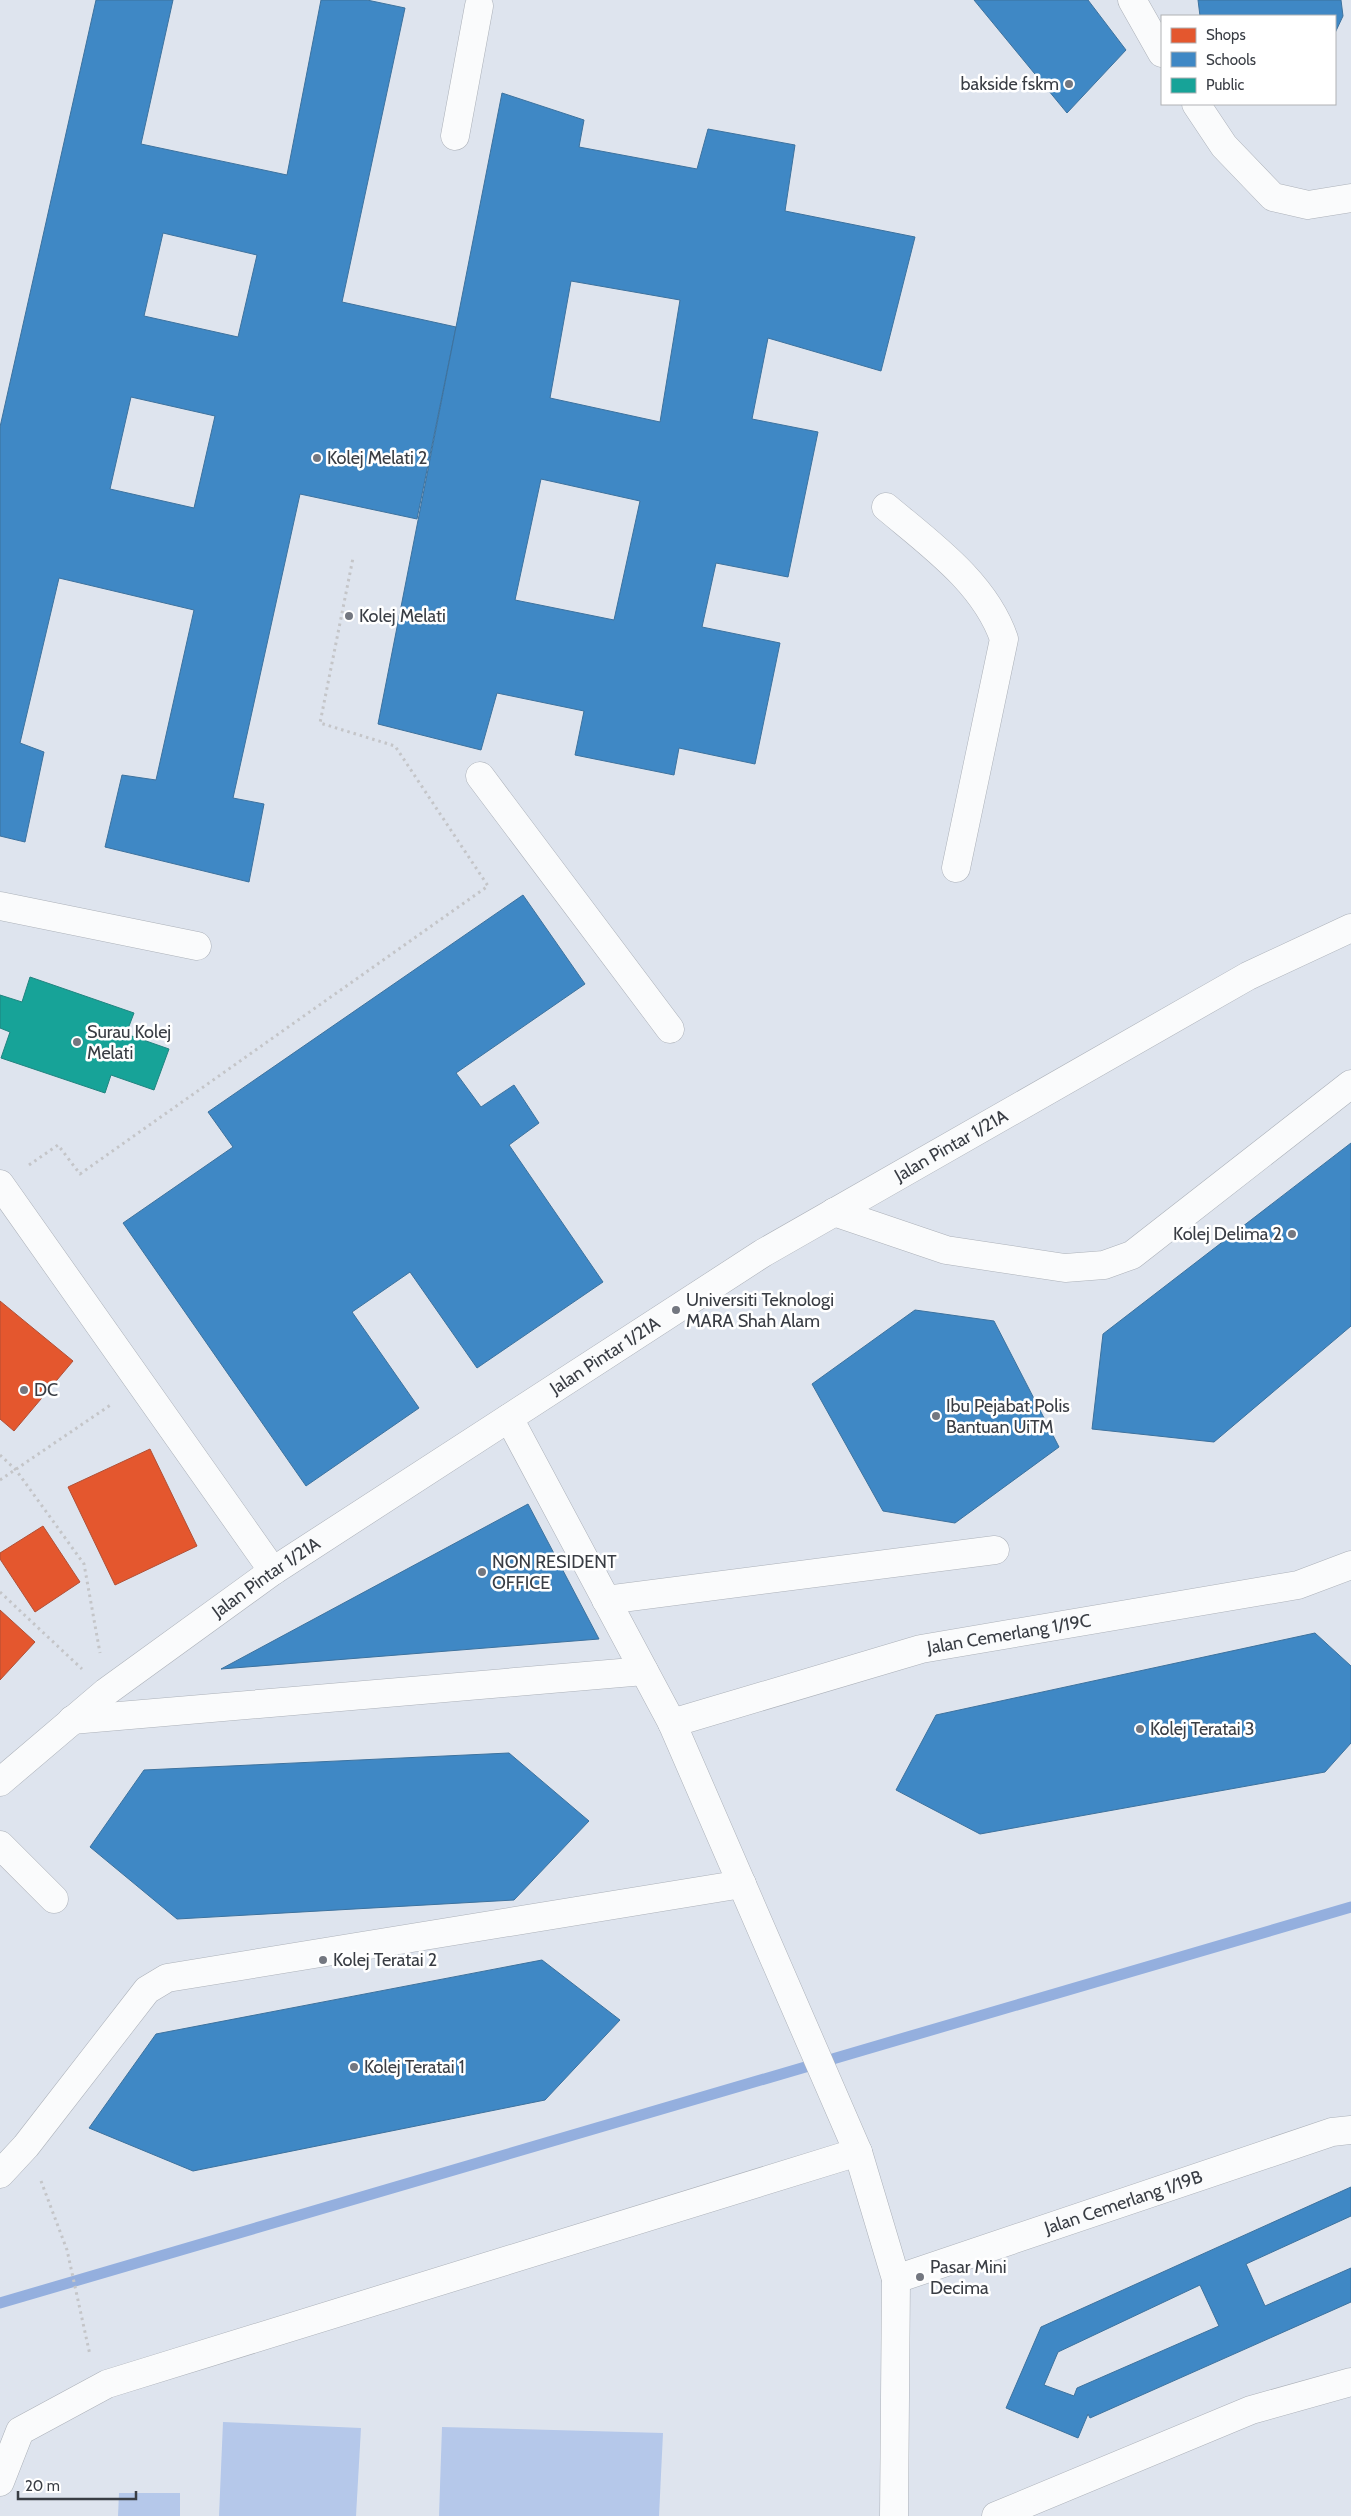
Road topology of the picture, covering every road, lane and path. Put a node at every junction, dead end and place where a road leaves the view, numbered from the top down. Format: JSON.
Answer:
{"nodes":[{"id":1,"x":1132,"y":0,"type":"edge"},
{"id":2,"x":479,"y":6,"type":"dead end"},
{"id":3,"x":1161,"y":50,"type":"edge"},
{"id":4,"x":1197,"y":105,"type":"edge"},
{"id":5,"x":455,"y":136,"type":"dead end"},
{"id":6,"x":1351,"y":198,"type":"edge"},
{"id":7,"x":886,"y":507,"type":"dead end"},
{"id":8,"x":353,"y":558,"type":"dead end"},
{"id":9,"x":480,"y":776,"type":"dead end"},
{"id":10,"x":956,"y":868,"type":"dead end"},
{"id":11,"x":0,"y":906,"type":"edge"},
{"id":12,"x":1351,"y":928,"type":"edge"},
{"id":13,"x":197,"y":946,"type":"dead end"},
{"id":14,"x":670,"y":1029,"type":"dead end"},
{"id":15,"x":1351,"y":1084,"type":"edge"},
{"id":16,"x":0,"y":1184,"type":"edge"},
{"id":17,"x":834,"y":1212,"type":"junction"},
{"id":18,"x":142,"y":1384,"type":"junction"},
{"id":19,"x":509,"y":1418,"type":"junction"},
{"id":20,"x":0,"y":1455,"type":"edge"},
{"id":21,"x":16,"y":1470,"type":"junction"},
{"id":22,"x":0,"y":1480,"type":"edge"},
{"id":23,"x":995,"y":1550,"type":"dead end"},
{"id":24,"x":1351,"y":1565,"type":"edge"},
{"id":25,"x":273,"y":1570,"type":"junction"},
{"id":26,"x":0,"y":1592,"type":"edge"},
{"id":27,"x":606,"y":1600,"type":"junction"},
{"id":28,"x":644,"y":1671,"type":"junction"},
{"id":29,"x":106,"y":1692,"type":"junction"},
{"id":30,"x":72,"y":1720,"type":"junction"},
{"id":31,"x":672,"y":1724,"type":"junction"},
{"id":32,"x":0,"y":1782,"type":"edge"},
{"id":33,"x":0,"y":1845,"type":"edge"},
{"id":34,"x":742,"y":1884,"type":"junction"},
{"id":35,"x":54,"y":1899,"type":"dead end"},
{"id":36,"x":1351,"y":2130,"type":"edge"},
{"id":37,"x":26,"y":2146,"type":"junction"},
{"id":38,"x":858,"y":2152,"type":"junction"},
{"id":39,"x":0,"y":2174,"type":"edge"},
{"id":40,"x":896,"y":2280,"type":"junction"},
{"id":41,"x":87,"y":2341,"type":"dead end"},
{"id":42,"x":1351,"y":2382,"type":"edge"},
{"id":43,"x":0,"y":2482,"type":"edge"},
{"id":44,"x":894,"y":2516,"type":"edge"},
{"id":45,"x":996,"y":2516,"type":"edge"}],
"edges":[{"from":1,"to":3,"type":"street"},
{"from":2,"to":5,"type":"street"},
{"from":4,"to":6,"type":"street"},
{"from":7,"to":10,"type":"street"},
{"from":8,"to":16,"type":"path"},
{"from":9,"to":14,"type":"street"},
{"from":11,"to":13,"type":"street"},
{"from":12,"to":17,"type":"street","name":"Jalan Pintar 1/21A"},
{"from":15,"to":17,"type":"street"},
{"from":16,"to":18,"type":"street"},
{"from":17,"to":19,"type":"street","name":"Jalan Pintar 1/21A"},
{"from":18,"to":21,"type":"path"},
{"from":18,"to":25,"type":"street"},
{"from":19,"to":25,"type":"street","name":"Jalan Pintar 1/21A"},
{"from":19,"to":27,"type":"street"},
{"from":20,"to":21,"type":"path"},
{"from":21,"to":22,"type":"path"},
{"from":21,"to":29,"type":"path"},
{"from":23,"to":27,"type":"street"},
{"from":24,"to":31,"type":"street","name":"Jalan Cemerlang 1/19C"},
{"from":25,"to":29,"type":"street","name":"Jalan Pintar 1/21A"},
{"from":26,"to":29,"type":"path"},
{"from":27,"to":28,"type":"street"},
{"from":28,"to":30,"type":"street"},
{"from":28,"to":31,"type":"street"},
{"from":29,"to":30,"type":"street","name":"Jalan Pintar 1/21A"},
{"from":30,"to":32,"type":"street","name":"Jalan Pintar 1/21A"},
{"from":31,"to":34,"type":"street"},
{"from":33,"to":35,"type":"street"},
{"from":34,"to":37,"type":"street"},
{"from":34,"to":38,"type":"street"},
{"from":36,"to":40,"type":"street","name":"Jalan Cemerlang 1/19B"},
{"from":37,"to":39,"type":"street"},
{"from":37,"to":41,"type":"path"},
{"from":38,"to":40,"type":"street"},
{"from":38,"to":43,"type":"street"},
{"from":40,"to":44,"type":"street"},
{"from":42,"to":45,"type":"street"}]}
